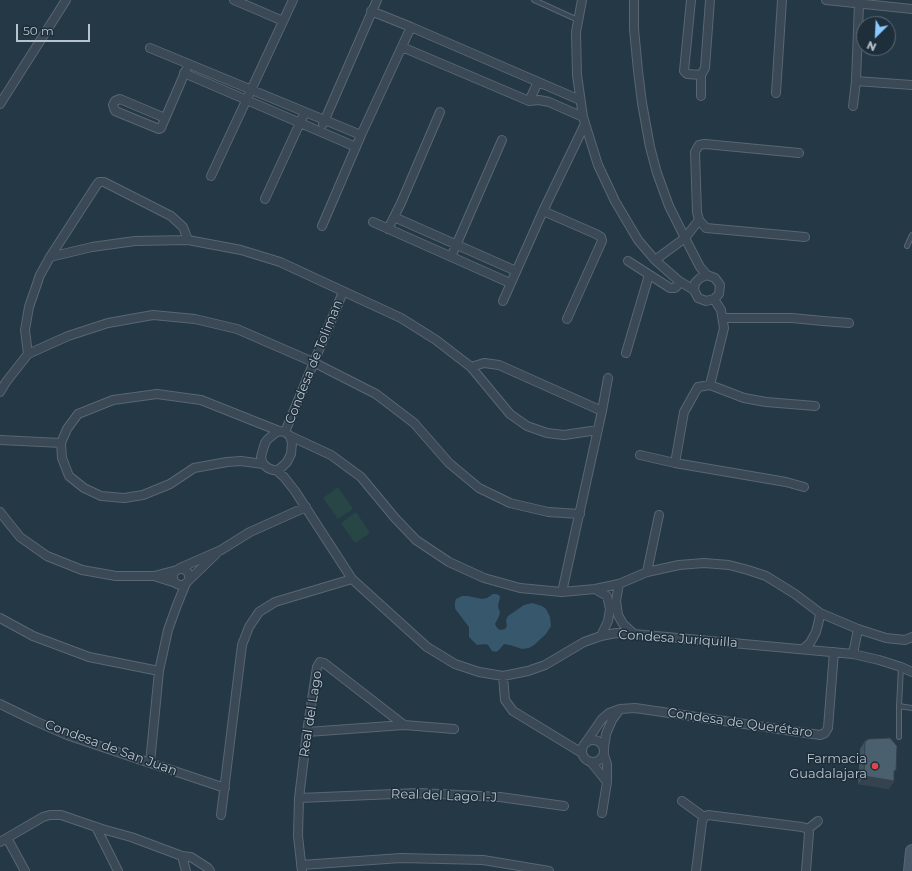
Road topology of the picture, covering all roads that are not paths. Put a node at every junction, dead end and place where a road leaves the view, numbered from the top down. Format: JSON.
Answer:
{"nodes":[{"id":1,"x":66,"y":0,"type":"edge"},
{"id":2,"x":234,"y":0,"type":"edge"},
{"id":3,"x":293,"y":0,"type":"edge"},
{"id":4,"x":377,"y":0,"type":"edge"},
{"id":5,"x":534,"y":0,"type":"edge"},
{"id":6,"x":582,"y":0,"type":"edge"},
{"id":7,"x":634,"y":0,"type":"edge"},
{"id":8,"x":691,"y":0,"type":"edge"},
{"id":9,"x":710,"y":0,"type":"edge"},
{"id":10,"x":782,"y":0,"type":"edge"},
{"id":11,"x":826,"y":0,"type":"edge"},
{"id":12,"x":887,"y":3,"type":"edge"},
{"id":13,"x":860,"y":4,"type":"junction"},
{"id":14,"x":912,"y":9,"type":"edge"},
{"id":15,"x":371,"y":11,"type":"junction"},
{"id":16,"x":578,"y":20,"type":"junction"},
{"id":17,"x":283,"y":21,"type":"junction"},
{"id":18,"x":411,"y":27,"type":"junction"},
{"id":19,"x":402,"y":47,"type":"junction"},
{"id":20,"x":150,"y":48,"type":"dead end"},
{"id":21,"x":189,"y":64,"type":"junction"},
{"id":22,"x":184,"y":73,"type":"junction"},
{"id":23,"x":702,"y":75,"type":"junction"},
{"id":24,"x":856,"y":81,"type":"junction"},
{"id":25,"x":538,"y":82,"type":"junction"},
{"id":26,"x":912,"y":85,"type":"edge"},
{"id":27,"x":252,"y":90,"type":"junction"},
{"id":28,"x":3,"y":91,"type":"edge"},
{"id":29,"x":776,"y":93,"type":"dead end"},
{"id":30,"x":701,"y":96,"type":"dead end"},
{"id":31,"x":580,"y":100,"type":"junction"},
{"id":32,"x":247,"y":101,"type":"junction"},
{"id":33,"x":529,"y":101,"type":"junction"},
{"id":34,"x":0,"y":104,"type":"edge"},
{"id":35,"x":853,"y":106,"type":"dead end"},
{"id":36,"x":305,"y":112,"type":"junction"},
{"id":37,"x":440,"y":112,"type":"dead end"},
{"id":38,"x":165,"y":118,"type":"junction"},
{"id":39,"x":325,"y":120,"type":"junction"},
{"id":40,"x":584,"y":120,"type":"junction"},
{"id":41,"x":300,"y":123,"type":"junction"},
{"id":42,"x":320,"y":132,"type":"junction"},
{"id":43,"x":361,"y":135,"type":"junction"},
{"id":44,"x":502,"y":140,"type":"dead end"},
{"id":45,"x":356,"y":147,"type":"junction"},
{"id":46,"x":799,"y":153,"type":"dead end"},
{"id":47,"x":211,"y":176,"type":"dead end"},
{"id":48,"x":265,"y":199,"type":"dead end"},
{"id":49,"x":544,"y":211,"type":"junction"},
{"id":50,"x":394,"y":217,"type":"junction"},
{"id":51,"x":699,"y":220,"type":"junction"},
{"id":52,"x":373,"y":222,"type":"dead end"},
{"id":53,"x":322,"y":226,"type":"dead end"},
{"id":54,"x":388,"y":229,"type":"junction"},
{"id":55,"x":912,"y":236,"type":"edge"},
{"id":56,"x":805,"y":237,"type":"dead end"},
{"id":57,"x":685,"y":238,"type":"junction"},
{"id":58,"x":188,"y":240,"type":"junction"},
{"id":59,"x":457,"y":244,"type":"junction"},
{"id":60,"x":907,"y":246,"type":"dead end"},
{"id":61,"x":50,"y":257,"type":"junction"},
{"id":62,"x":451,"y":257,"type":"junction"},
{"id":63,"x":655,"y":260,"type":"junction"},
{"id":64,"x":628,"y":261,"type":"dead end"},
{"id":65,"x":516,"y":271,"type":"junction"},
{"id":66,"x":649,"y":275,"type":"junction"},
{"id":67,"x":708,"y":276,"type":"junction"},
{"id":68,"x":679,"y":281,"type":"junction"},
{"id":69,"x":510,"y":283,"type":"junction"},
{"id":70,"x":694,"y":290,"type":"junction"},
{"id":71,"x":343,"y":292,"type":"junction"},
{"id":72,"x":714,"y":300,"type":"junction"},
{"id":73,"x":503,"y":301,"type":"dead end"},
{"id":74,"x":723,"y":318,"type":"junction"},
{"id":75,"x":568,"y":320,"type":"dead end"},
{"id":76,"x":849,"y":323,"type":"dead end"},
{"id":77,"x":626,"y":353,"type":"dead end"},
{"id":78,"x":28,"y":354,"type":"junction"},
{"id":79,"x":314,"y":362,"type":"junction"},
{"id":80,"x":472,"y":367,"type":"junction"},
{"id":81,"x":608,"y":378,"type":"dead end"},
{"id":82,"x":710,"y":385,"type":"junction"},
{"id":83,"x":0,"y":392,"type":"edge"},
{"id":84,"x":815,"y":406,"type":"dead end"},
{"id":85,"x":602,"y":411,"type":"junction"},
{"id":86,"x":598,"y":430,"type":"junction"},
{"id":87,"x":285,"y":433,"type":"junction"},
{"id":88,"x":0,"y":440,"type":"edge"},
{"id":89,"x":61,"y":443,"type":"junction"},
{"id":90,"x":640,"y":455,"type":"dead end"},
{"id":91,"x":675,"y":463,"type":"junction"},
{"id":92,"x":263,"y":464,"type":"junction"},
{"id":93,"x":276,"y":470,"type":"junction"},
{"id":94,"x":804,"y":487,"type":"dead end"},
{"id":95,"x":306,"y":507,"type":"junction"},
{"id":96,"x":0,"y":512,"type":"edge"},
{"id":97,"x":580,"y":514,"type":"junction"},
{"id":98,"x":659,"y":515,"type":"dead end"},
{"id":99,"x":221,"y":550,"type":"junction"},
{"id":100,"x":178,"y":569,"type":"junction"},
{"id":101,"x":647,"y":572,"type":"junction"},
{"id":102,"x":154,"y":576,"type":"junction"},
{"id":103,"x":352,"y":579,"type":"junction"},
{"id":104,"x":182,"y":583,"type":"junction"},
{"id":105,"x":619,"y":584,"type":"junction"},
{"id":106,"x":595,"y":589,"type":"junction"},
{"id":107,"x":562,"y":592,"type":"junction"},
{"id":108,"x":820,"y":613,"type":"junction"},
{"id":109,"x":0,"y":618,"type":"edge"},
{"id":110,"x":858,"y":629,"type":"junction"},
{"id":111,"x":634,"y":634,"type":"junction"},
{"id":112,"x":601,"y":636,"type":"junction"},
{"id":113,"x":912,"y":637,"type":"edge"},
{"id":114,"x":803,"y":649,"type":"junction"},
{"id":115,"x":834,"y":652,"type":"junction"},
{"id":116,"x":853,"y":654,"type":"junction"},
{"id":117,"x":901,"y":666,"type":"junction"},
{"id":118,"x":159,"y":671,"type":"junction"},
{"id":119,"x":912,"y":672,"type":"edge"},
{"id":120,"x":503,"y":676,"type":"junction"},
{"id":121,"x":0,"y":704,"type":"edge"},
{"id":122,"x":899,"y":706,"type":"junction"},
{"id":123,"x":912,"y":708,"type":"edge"},
{"id":124,"x":620,"y":709,"type":"junction"},
{"id":125,"x":404,"y":725,"type":"junction"},
{"id":126,"x":454,"y":729,"type":"dead end"},
{"id":127,"x":307,"y":732,"type":"junction"},
{"id":128,"x":899,"y":737,"type":"dead end"},
{"id":129,"x":586,"y":742,"type":"junction"},
{"id":130,"x":604,"y":752,"type":"junction"},
{"id":131,"x":582,"y":754,"type":"junction"},
{"id":132,"x":591,"y":762,"type":"junction"},
{"id":133,"x":150,"y":763,"type":"junction"},
{"id":134,"x":607,"y":782,"type":"junction"},
{"id":135,"x":225,"y":788,"type":"junction"},
{"id":136,"x":299,"y":798,"type":"junction"},
{"id":137,"x":682,"y":801,"type":"dead end"},
{"id":138,"x":564,"y":806,"type":"dead end"},
{"id":139,"x":602,"y":813,"type":"dead end"},
{"id":140,"x":222,"y":815,"type":"dead end"},
{"id":141,"x":704,"y":817,"type":"junction"},
{"id":142,"x":818,"y":821,"type":"dead end"},
{"id":143,"x":96,"y":827,"type":"junction"},
{"id":144,"x":808,"y":829,"type":"junction"},
{"id":145,"x":3,"y":840,"type":"edge"},
{"id":146,"x":912,"y":851,"type":"edge"},
{"id":147,"x":182,"y":856,"type":"junction"},
{"id":148,"x":302,"y":868,"type":"edge"},
{"id":149,"x":25,"y":871,"type":"edge"},
{"id":150,"x":118,"y":871,"type":"edge"},
{"id":151,"x":186,"y":871,"type":"edge"},
{"id":152,"x":210,"y":871,"type":"edge"},
{"id":153,"x":549,"y":871,"type":"edge"},
{"id":154,"x":696,"y":871,"type":"edge"},
{"id":155,"x":806,"y":871,"type":"edge"},
{"id":156,"x":910,"y":871,"type":"edge"}],
"edges":[{"from":1,"to":28,"type":"street"},
{"from":2,"to":17,"type":"street"},
{"from":3,"to":17,"type":"street"},
{"from":4,"to":15,"type":"street"},
{"from":5,"to":16,"type":"lane"},
{"from":6,"to":16,"type":"street"},
{"from":7,"to":57,"type":"street"},
{"from":8,"to":23,"type":"street"},
{"from":9,"to":23,"type":"street"},
{"from":10,"to":29,"type":"street"},
{"from":11,"to":13,"type":"street"},
{"from":12,"to":13,"type":"street"},
{"from":12,"to":14,"type":"street"},
{"from":13,"to":24,"type":"street"},
{"from":15,"to":18,"type":"street"},
{"from":15,"to":39,"type":"street"},
{"from":16,"to":31,"type":"street"},
{"from":17,"to":27,"type":"street"},
{"from":18,"to":19,"type":"street"},
{"from":18,"to":25,"type":"street"},
{"from":19,"to":33,"type":"street"},
{"from":19,"to":43,"type":"street"},
{"from":20,"to":21,"type":"street"},
{"from":21,"to":22,"type":"street"},
{"from":21,"to":27,"type":"street"},
{"from":22,"to":32,"type":"street"},
{"from":22,"to":38,"type":"street"},
{"from":23,"to":30,"type":"street"},
{"from":24,"to":26,"type":"street"},
{"from":24,"to":35,"type":"street"},
{"from":25,"to":31,"type":"street"},
{"from":25,"to":33,"type":"street"},
{"from":27,"to":32,"type":"street"},
{"from":27,"to":36,"type":"street"},
{"from":28,"to":34,"type":"street"},
{"from":31,"to":40,"type":"street"},
{"from":32,"to":41,"type":"street"},
{"from":32,"to":47,"type":"street"},
{"from":33,"to":40,"type":"street"},
{"from":36,"to":39,"type":"street"},
{"from":36,"to":41,"type":"street"},
{"from":37,"to":50,"type":"street"},
{"from":38,"to":38,"type":"street"},
{"from":39,"to":42,"type":"street"},
{"from":39,"to":43,"type":"street"},
{"from":40,"to":49,"type":"street"},
{"from":40,"to":63,"type":"street"},
{"from":41,"to":42,"type":"street"},
{"from":41,"to":48,"type":"street"},
{"from":42,"to":45,"type":"street"},
{"from":43,"to":45,"type":"street"},
{"from":44,"to":59,"type":"street"},
{"from":45,"to":53,"type":"street"},
{"from":46,"to":51,"type":"street"},
{"from":49,"to":65,"type":"street"},
{"from":49,"to":75,"type":"street"},
{"from":50,"to":54,"type":"street"},
{"from":50,"to":59,"type":"street"},
{"from":51,"to":56,"type":"street"},
{"from":51,"to":57,"type":"street"},
{"from":52,"to":54,"type":"street"},
{"from":54,"to":62,"type":"street"},
{"from":55,"to":60,"type":"lane"},
{"from":57,"to":63,"type":"street"},
{"from":57,"to":67,"type":"street"},
{"from":58,"to":61,"type":"street"},
{"from":58,"to":61,"type":"street"},
{"from":58,"to":71,"type":"street"},
{"from":59,"to":62,"type":"street"},
{"from":59,"to":65,"type":"street"},
{"from":61,"to":78,"type":"street"},
{"from":62,"to":69,"type":"street"},
{"from":63,"to":68,"type":"street"},
{"from":64,"to":66,"type":"street"},
{"from":65,"to":69,"type":"street"},
{"from":66,"to":68,"type":"street"},
{"from":66,"to":77,"type":"street"},
{"from":67,"to":70,"type":"street"},
{"from":67,"to":72,"type":"street"},
{"from":68,"to":70,"type":"street"},
{"from":69,"to":73,"type":"street"},
{"from":70,"to":72,"type":"street"},
{"from":71,"to":79,"type":"street","name":"Condesa de Toliman"},
{"from":71,"to":80,"type":"street"},
{"from":72,"to":74,"type":"street"},
{"from":74,"to":76,"type":"street"},
{"from":74,"to":82,"type":"street"},
{"from":78,"to":79,"type":"street"},
{"from":78,"to":83,"type":"street"},
{"from":79,"to":87,"type":"street","name":"Condesa de Toliman"},
{"from":79,"to":97,"type":"street"},
{"from":80,"to":85,"type":"street"},
{"from":80,"to":86,"type":"street"},
{"from":81,"to":85,"type":"street"},
{"from":82,"to":84,"type":"street"},
{"from":82,"to":91,"type":"street"},
{"from":85,"to":86,"type":"street"},
{"from":86,"to":97,"type":"street"},
{"from":87,"to":89,"type":"street"},
{"from":87,"to":92,"type":"street"},
{"from":87,"to":93,"type":"street"},
{"from":87,"to":107,"type":"street"},
{"from":88,"to":89,"type":"street"},
{"from":89,"to":92,"type":"street","name":"Condesa Juriquilla"},
{"from":90,"to":91,"type":"street"},
{"from":91,"to":94,"type":"street"},
{"from":92,"to":93,"type":"street","name":"Condesa Juriquilla"},
{"from":93,"to":95,"type":"street","name":"Condesa Juriquilla"},
{"from":95,"to":99,"type":"street"},
{"from":95,"to":103,"type":"street","name":"Condesa Juriquilla"},
{"from":96,"to":102,"type":"street"},
{"from":97,"to":107,"type":"street"},
{"from":98,"to":101,"type":"street"},
{"from":99,"to":100,"type":"street"},
{"from":99,"to":104,"type":"street"},
{"from":100,"to":102,"type":"street"},
{"from":100,"to":104,"type":"street"},
{"from":100,"to":104,"type":"street"},
{"from":101,"to":105,"type":"street"},
{"from":101,"to":108,"type":"street"},
{"from":102,"to":104,"type":"street"},
{"from":103,"to":120,"type":"street","name":"Condesa Juriquilla"},
{"from":103,"to":135,"type":"street"},
{"from":104,"to":118,"type":"street"},
{"from":105,"to":106,"type":"street"},
{"from":105,"to":111,"type":"street"},
{"from":106,"to":107,"type":"street"},
{"from":106,"to":112,"type":"street"},
{"from":108,"to":110,"type":"street"},
{"from":108,"to":114,"type":"street"},
{"from":109,"to":118,"type":"street"},
{"from":110,"to":113,"type":"street"},
{"from":110,"to":116,"type":"street"},
{"from":111,"to":112,"type":"street","name":"Condesa Juriquilla"},
{"from":111,"to":114,"type":"street","name":"Condesa Juriquilla"},
{"from":112,"to":120,"type":"street","name":"Condesa Juriquilla"},
{"from":114,"to":115,"type":"street","name":"Condesa Juriquilla"},
{"from":115,"to":116,"type":"street","name":"Condesa Juriquilla"},
{"from":115,"to":124,"type":"street","name":"Condesa de Querétaro"},
{"from":116,"to":117,"type":"street","name":"Condesa Juriquilla"},
{"from":117,"to":119,"type":"street","name":"Condesa Juriquilla"},
{"from":117,"to":122,"type":"lane"},
{"from":118,"to":133,"type":"street"},
{"from":120,"to":131,"type":"street"},
{"from":121,"to":133,"type":"street","name":"Condesa de San Juan"},
{"from":122,"to":123,"type":"lane"},
{"from":122,"to":128,"type":"lane"},
{"from":124,"to":129,"type":"street","name":"Condesa de Querétaro"},
{"from":124,"to":130,"type":"street"},
{"from":125,"to":126,"type":"street"},
{"from":125,"to":127,"type":"street"},
{"from":125,"to":127,"type":"street","name":"Real del Lago"},
{"from":127,"to":136,"type":"street","name":"Real del Lago"},
{"from":129,"to":130,"type":"street"},
{"from":129,"to":131,"type":"street"},
{"from":130,"to":132,"type":"street"},
{"from":130,"to":134,"type":"street"},
{"from":131,"to":132,"type":"street"},
{"from":132,"to":134,"type":"street"},
{"from":133,"to":135,"type":"street","name":"Condesa de San Juan"},
{"from":134,"to":139,"type":"street"},
{"from":135,"to":140,"type":"street"},
{"from":136,"to":138,"type":"street","name":"Real del Lago I-J"},
{"from":136,"to":148,"type":"street","name":"Real del Lago"},
{"from":137,"to":141,"type":"street"},
{"from":141,"to":144,"type":"street"},
{"from":141,"to":154,"type":"street"},
{"from":142,"to":144,"type":"street"},
{"from":143,"to":145,"type":"street"},
{"from":143,"to":147,"type":"street"},
{"from":143,"to":150,"type":"street"},
{"from":144,"to":155,"type":"street"},
{"from":145,"to":149,"type":"street"},
{"from":146,"to":156,"type":"main road"},
{"from":147,"to":151,"type":"street"},
{"from":147,"to":152,"type":"street"},
{"from":148,"to":153,"type":"street"}]}
